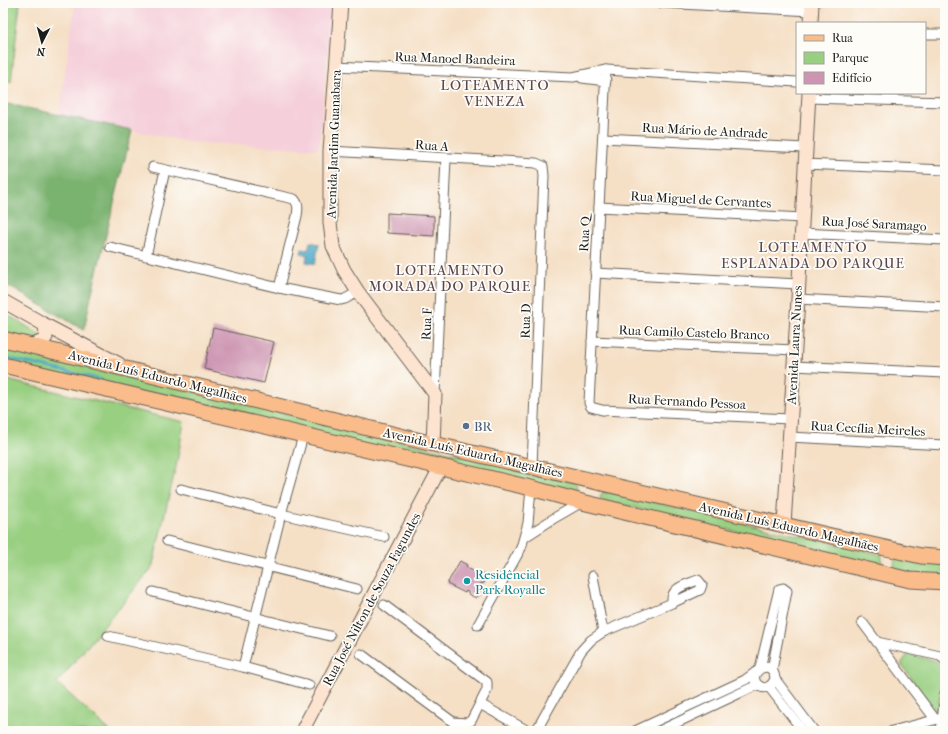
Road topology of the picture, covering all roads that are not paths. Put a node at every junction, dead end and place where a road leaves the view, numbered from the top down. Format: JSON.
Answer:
{"nodes":[{"id":1,"x":341,"y":3,"type":"edge"},
{"id":2,"x":662,"y":3,"type":"edge"},
{"id":3,"x":811,"y":12,"type":"edge"},
{"id":4,"x":926,"y":34,"type":"edge"},
{"id":5,"x":945,"y":34,"type":"edge"},
{"id":6,"x":335,"y":66,"type":"junction"},
{"id":7,"x":606,"y":70,"type":"junction"},
{"id":8,"x":573,"y":76,"type":"junction"},
{"id":9,"x":606,"y":81,"type":"junction"},
{"id":10,"x":796,"y":82,"type":"edge"},
{"id":11,"x":808,"y":95,"type":"edge"},
{"id":12,"x":945,"y":102,"type":"edge"},
{"id":13,"x":603,"y":138,"type":"junction"},
{"id":14,"x":805,"y":148,"type":"junction"},
{"id":15,"x":330,"y":151,"type":"junction"},
{"id":16,"x":446,"y":159,"type":"junction"},
{"id":17,"x":532,"y":163,"type":"joint"},
{"id":18,"x":804,"y":164,"type":"junction"},
{"id":19,"x":153,"y":167,"type":"dead end"},
{"id":20,"x":165,"y":170,"type":"junction"},
{"id":21,"x":945,"y":170,"type":"edge"},
{"id":22,"x":599,"y":207,"type":"junction"},
{"id":23,"x":802,"y":218,"type":"junction"},
{"id":24,"x":801,"y":233,"type":"junction"},
{"id":25,"x":945,"y":240,"type":"edge"},
{"id":26,"x":110,"y":247,"type":"dead end"},
{"id":27,"x":146,"y":256,"type":"junction"},
{"id":28,"x":595,"y":273,"type":"junction"},
{"id":29,"x":798,"y":284,"type":"junction"},
{"id":30,"x":279,"y":288,"type":"junction"},
{"id":31,"x":358,"y":292,"type":"junction"},
{"id":32,"x":798,"y":298,"type":"junction"},
{"id":33,"x":3,"y":301,"type":"edge"},
{"id":34,"x":945,"y":307,"type":"edge"},
{"id":35,"x":44,"y":325,"type":"junction"},
{"id":36,"x":3,"y":339,"type":"edge"},
{"id":37,"x":592,"y":341,"type":"junction"},
{"id":38,"x":31,"y":346,"type":"junction"},
{"id":39,"x":794,"y":350,"type":"junction"},
{"id":40,"x":3,"y":365,"type":"edge"},
{"id":41,"x":793,"y":366,"type":"junction"},
{"id":42,"x":130,"y":369,"type":"junction"},
{"id":43,"x":945,"y":373,"type":"edge"},
{"id":44,"x":435,"y":394,"type":"junction"},
{"id":45,"x":588,"y":399,"type":"joint"},
{"id":46,"x":790,"y":419,"type":"junction"},
{"id":47,"x":303,"y":436,"type":"junction"},
{"id":48,"x":789,"y":436,"type":"junction"},
{"id":49,"x":433,"y":444,"type":"junction"},
{"id":50,"x":945,"y":446,"type":"edge"},
{"id":51,"x":532,"y":466,"type":"junction"},
{"id":52,"x":440,"y":468,"type":"junction"},
{"id":53,"x":564,"y":473,"type":"junction"},
{"id":54,"x":603,"y":483,"type":"junction"},
{"id":55,"x":531,"y":488,"type":"junction"},
{"id":56,"x":182,"y":489,"type":"dead end"},
{"id":57,"x":556,"y":495,"type":"junction"},
{"id":58,"x":589,"y":504,"type":"junction"},
{"id":59,"x":281,"y":514,"type":"junction"},
{"id":60,"x":784,"y":525,"type":"junction"},
{"id":61,"x":525,"y":537,"type":"junction"},
{"id":62,"x":384,"y":538,"type":"dead end"},
{"id":63,"x":167,"y":541,"type":"dead end"},
{"id":64,"x":890,"y":550,"type":"junction"},
{"id":65,"x":945,"y":558,"type":"edge"},
{"id":66,"x":268,"y":567,"type":"junction"},
{"id":67,"x":881,"y":573,"type":"junction"},
{"id":68,"x":593,"y":576,"type":"dead end"},
{"id":69,"x":945,"y":582,"type":"edge"},
{"id":70,"x":357,"y":589,"type":"dead end"},
{"id":71,"x":153,"y":592,"type":"dead end"},
{"id":72,"x":672,"y":603,"type":"dead end"},
{"id":73,"x":384,"y":605,"type":"dead end"},
{"id":74,"x":255,"y":617,"type":"junction"},
{"id":75,"x":862,"y":622,"type":"dead end"},
{"id":76,"x":478,"y":625,"type":"dead end"},
{"id":77,"x":603,"y":632,"type":"junction"},
{"id":78,"x":108,"y":636,"type":"dead end"},
{"id":79,"x":330,"y":636,"type":"dead end"},
{"id":80,"x":877,"y":642,"type":"junction"},
{"id":81,"x":361,"y":654,"type":"dead end"},
{"id":82,"x":945,"y":660,"type":"edge"},
{"id":83,"x":244,"y":667,"type":"junction"},
{"id":84,"x":758,"y":670,"type":"junction"},
{"id":85,"x":772,"y":670,"type":"junction"},
{"id":86,"x":775,"y":679,"type":"junction"},
{"id":87,"x":309,"y":685,"type":"dead end"},
{"id":88,"x":758,"y":685,"type":"junction"},
{"id":89,"x":769,"y":687,"type":"junction"},
{"id":90,"x":945,"y":694,"type":"edge"},
{"id":91,"x":480,"y":704,"type":"junction"},
{"id":92,"x":938,"y":718,"type":"junction"},
{"id":93,"x":302,"y":731,"type":"edge"},
{"id":94,"x":528,"y":731,"type":"edge"},
{"id":95,"x":536,"y":731,"type":"edge"},
{"id":96,"x":635,"y":731,"type":"edge"},
{"id":97,"x":659,"y":731,"type":"edge"},
{"id":98,"x":803,"y":731,"type":"edge"},
{"id":99,"x":814,"y":731,"type":"edge"},
{"id":100,"x":892,"y":731,"type":"edge"},
{"id":101,"x":940,"y":731,"type":"edge"}],
"edges":[{"from":1,"to":6,"type":"street","name":"Avenida Jardim Guanabara"},
{"from":2,"to":3,"type":"street"},
{"from":4,"to":5,"type":"street"},
{"from":6,"to":8,"type":"street","name":"Rua Manoel Bandeira"},
{"from":6,"to":15,"type":"street","name":"Avenida Jardim Guanabara"},
{"from":7,"to":8,"type":"street","name":"Rua Manoel Bandeira"},
{"from":7,"to":9,"type":"street","name":"Rua Q"},
{"from":7,"to":10,"type":"street","name":"Rua Manoel Bandeira"},
{"from":8,"to":9,"type":"street","name":"Rua Manoel Bandeira"},
{"from":9,"to":13,"type":"street","name":"Rua Q"},
{"from":11,"to":12,"type":"street"},
{"from":11,"to":14,"type":"street","name":"Avenida Laura Nunes"},
{"from":13,"to":14,"type":"street","name":"Rua Mário de Andrade"},
{"from":13,"to":22,"type":"street","name":"Rua Q"},
{"from":14,"to":18,"type":"street","name":"Avenida Laura Nunes"},
{"from":15,"to":16,"type":"street","name":"Rua A"},
{"from":15,"to":31,"type":"street","name":"Avenida Jardim Guanabara"},
{"from":16,"to":17,"type":"street","name":"Rua A"},
{"from":16,"to":44,"type":"street","name":"Rua F"},
{"from":17,"to":51,"type":"street","name":"Rua D"},
{"from":18,"to":21,"type":"street"},
{"from":18,"to":23,"type":"street","name":"Avenida Laura Nunes"},
{"from":19,"to":20,"type":"street"},
{"from":20,"to":27,"type":"street"},
{"from":20,"to":30,"type":"street"},
{"from":22,"to":23,"type":"street","name":"Rua Miguel de Cervantes"},
{"from":22,"to":28,"type":"street","name":"Rua Q"},
{"from":23,"to":24,"type":"street","name":"Avenida Laura Nunes"},
{"from":24,"to":25,"type":"street","name":"Rua José Saramago"},
{"from":24,"to":29,"type":"street","name":"Avenida Laura Nunes"},
{"from":26,"to":27,"type":"street"},
{"from":27,"to":30,"type":"street"},
{"from":28,"to":29,"type":"street"},
{"from":28,"to":37,"type":"street","name":"Rua Q"},
{"from":29,"to":32,"type":"street","name":"Avenida Laura Nunes"},
{"from":30,"to":31,"type":"street"},
{"from":31,"to":44,"type":"street","name":"Avenida Jardim Guanabara"},
{"from":32,"to":34,"type":"street"},
{"from":32,"to":39,"type":"street","name":"Avenida Laura Nunes"},
{"from":33,"to":35,"type":"street"},
{"from":35,"to":38,"type":"street"},
{"from":35,"to":42,"type":"street"},
{"from":36,"to":38,"type":"main road","name":"Avenida Luís Eduardo Magalhães"},
{"from":37,"to":39,"type":"street","name":"Rua Camilo Castelo Branco"},
{"from":37,"to":45,"type":"street","name":"Rua Q"},
{"from":38,"to":42,"type":"main road","name":"Avenida Luís Eduardo Magalhães"},
{"from":39,"to":41,"type":"street","name":"Avenida Laura Nunes"},
{"from":40,"to":47,"type":"main road","name":"Avenida Luís Eduardo Magalhães"},
{"from":41,"to":43,"type":"street"},
{"from":41,"to":46,"type":"street","name":"Avenida Laura Nunes"},
{"from":42,"to":49,"type":"main road","name":"Avenida Luís Eduardo Magalhães"},
{"from":44,"to":49,"type":"street"},
{"from":45,"to":46,"type":"street","name":"Rua Fernando Pessoa"},
{"from":46,"to":48,"type":"street","name":"Avenida Laura Nunes"},
{"from":47,"to":52,"type":"main road","name":"Avenida Luís Eduardo Magalhães"},
{"from":47,"to":59,"type":"street"},
{"from":48,"to":50,"type":"street","name":"Rua Cecília Meireles"},
{"from":48,"to":60,"type":"street","name":"Avenida Laura Nunes"},
{"from":49,"to":51,"type":"main road","name":"Avenida Luís Eduardo Magalhães"},
{"from":51,"to":53,"type":"main road","name":"Avenida Luís Eduardo Magalhães"},
{"from":52,"to":55,"type":"main road","name":"Avenida Luís Eduardo Magalhães"},
{"from":52,"to":93,"type":"street","name":"Rua José Nilton de Souza Fagundes"},
{"from":53,"to":54,"type":"main road","name":"Avenida Luís Eduardo Magalhães"},
{"from":53,"to":57,"type":"main road"},
{"from":54,"to":58,"type":"main road"},
{"from":54,"to":60,"type":"main road","name":"Avenida Luís Eduardo Magalhães"},
{"from":55,"to":57,"type":"main road","name":"Avenida Luís Eduardo Magalhães"},
{"from":55,"to":61,"type":"street"},
{"from":56,"to":59,"type":"street"},
{"from":57,"to":58,"type":"main road","name":"Avenida Luís Eduardo Magalhães"},
{"from":58,"to":61,"type":"street"},
{"from":58,"to":67,"type":"main road","name":"Avenida Luís Eduardo Magalhães"},
{"from":59,"to":62,"type":"street"},
{"from":59,"to":66,"type":"street"},
{"from":60,"to":64,"type":"main road","name":"Avenida Luís Eduardo Magalhães"},
{"from":61,"to":76,"type":"street"},
{"from":63,"to":66,"type":"street"},
{"from":64,"to":65,"type":"main road","name":"Avenida Luís Eduardo Magalhães"},
{"from":64,"to":67,"type":"main road"},
{"from":66,"to":70,"type":"street"},
{"from":66,"to":74,"type":"street"},
{"from":67,"to":69,"type":"main road","name":"Avenida Luís Eduardo Magalhães"},
{"from":68,"to":77,"type":"street"},
{"from":71,"to":74,"type":"street"},
{"from":72,"to":77,"type":"street"},
{"from":73,"to":91,"type":"street"},
{"from":74,"to":79,"type":"street"},
{"from":74,"to":83,"type":"street"},
{"from":75,"to":80,"type":"street"},
{"from":77,"to":95,"type":"street"},
{"from":78,"to":83,"type":"street"},
{"from":80,"to":82,"type":"street"},
{"from":80,"to":92,"type":"street"},
{"from":81,"to":91,"type":"street"},
{"from":83,"to":87,"type":"street"},
{"from":84,"to":85,"type":"street"},
{"from":84,"to":85,"type":"street"},
{"from":84,"to":88,"type":"street"},
{"from":84,"to":96,"type":"street"},
{"from":85,"to":86,"type":"street"},
{"from":86,"to":89,"type":"street"},
{"from":86,"to":99,"type":"street"},
{"from":88,"to":89,"type":"street"},
{"from":88,"to":97,"type":"street"},
{"from":89,"to":98,"type":"street"},
{"from":90,"to":92,"type":"street"},
{"from":91,"to":94,"type":"street"},
{"from":92,"to":100,"type":"street"},
{"from":92,"to":101,"type":"street"}]}
